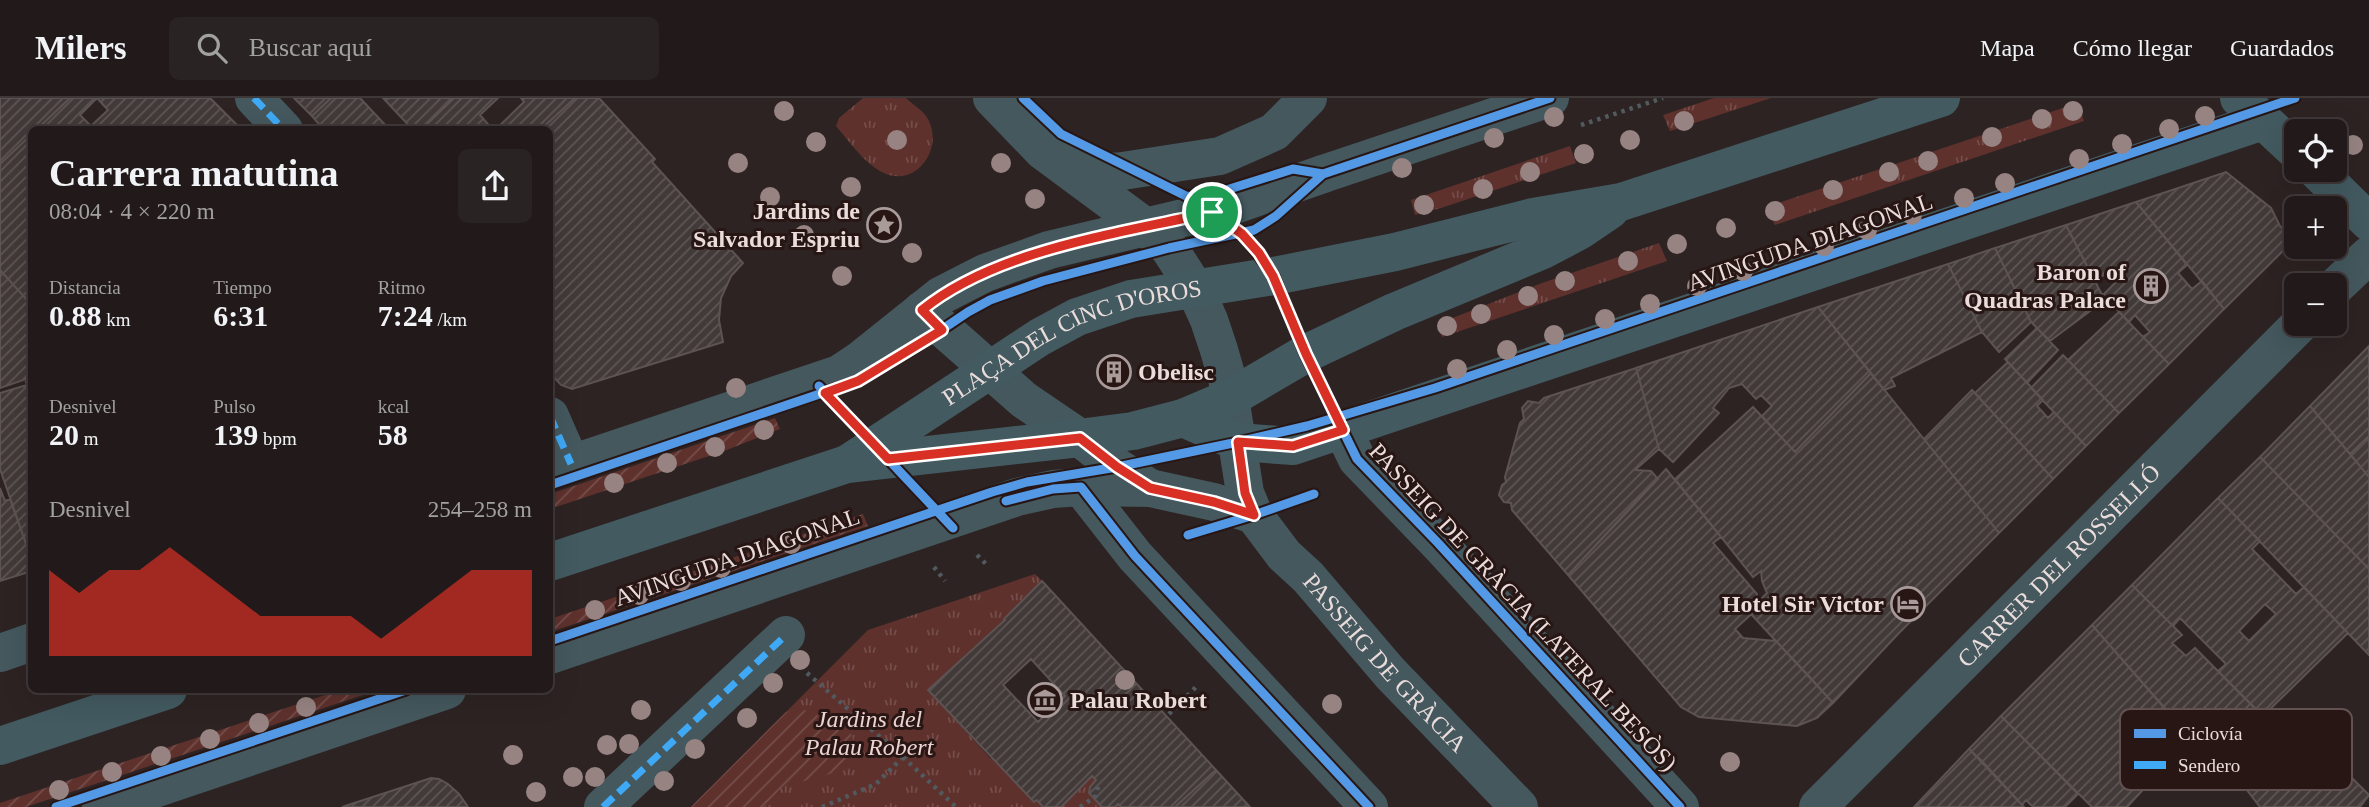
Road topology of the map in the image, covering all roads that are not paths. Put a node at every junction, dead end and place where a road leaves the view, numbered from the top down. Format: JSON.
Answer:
{"nodes":[{"id":1,"x":254,"y":98,"type":"edge"},
{"id":2,"x":992,"y":98,"type":"edge"},
{"id":3,"x":1308,"y":98,"type":"edge"},
{"id":4,"x":1550,"y":98,"type":"edge"},
{"id":5,"x":1941,"y":98,"type":"edge"},
{"id":6,"x":2251,"y":109,"type":"edge"},
{"id":7,"x":280,"y":126,"type":"edge"},
{"id":8,"x":2284,"y":140,"type":"edge"},
{"id":9,"x":1043,"y":151,"type":"junction"},
{"id":10,"x":2328,"y":182,"type":"edge"},
{"id":11,"x":1620,"y":202,"type":"junction"},
{"id":12,"x":2369,"y":222,"type":"edge"},
{"id":13,"x":1147,"y":228,"type":"junction"},
{"id":14,"x":2369,"y":255,"type":"edge"},
{"id":15,"x":2347,"y":276,"type":"edge"},
{"id":16,"x":1194,"y":287,"type":"junction"},
{"id":17,"x":922,"y":310,"type":"junction"},
{"id":18,"x":2288,"y":336,"type":"edge"},
{"id":19,"x":989,"y":371,"type":"junction"},
{"id":20,"x":1230,"y":398,"type":"junction"},
{"id":21,"x":1183,"y":418,"type":"junction"},
{"id":22,"x":1343,"y":430,"type":"junction"},
{"id":23,"x":553,"y":432,"type":"edge"},
{"id":24,"x":1064,"y":440,"type":"junction"},
{"id":25,"x":1238,"y":442,"type":"junction"},
{"id":26,"x":847,"y":464,"type":"junction"},
{"id":27,"x":560,"y":468,"type":"edge"},
{"id":28,"x":1081,"y":487,"type":"junction"},
{"id":29,"x":1150,"y":488,"type":"junction"},
{"id":30,"x":1254,"y":515,"type":"junction"},
{"id":31,"x":553,"y":561,"type":"edge"},
{"id":32,"x":780,"y":641,"type":"road end"},
{"id":33,"x":28,"y":643,"type":"edge"},
{"id":34,"x":0,"y":653,"type":"edge"},
{"id":35,"x":553,"y":654,"type":"edge"},
{"id":36,"x":159,"y":693,"type":"edge"},
{"id":37,"x":438,"y":693,"type":"edge"},
{"id":38,"x":0,"y":746,"type":"edge"},
{"id":39,"x":101,"y":807,"type":"edge"},
{"id":40,"x":603,"y":807,"type":"edge"},
{"id":41,"x":1369,"y":807,"type":"edge"},
{"id":42,"x":1519,"y":807,"type":"edge"},
{"id":43,"x":1680,"y":807,"type":"edge"},
{"id":44,"x":1818,"y":807,"type":"edge"}],
"edges":[{"from":1,"to":7,"type":"street"},
{"from":2,"to":9,"type":"street"},
{"from":3,"to":9,"type":"street"},
{"from":4,"to":13,"type":"street"},
{"from":5,"to":11,"type":"main road"},
{"from":6,"to":8,"type":"main road"},
{"from":6,"to":22,"type":"main road"},
{"from":9,"to":13,"type":"street"},
{"from":10,"to":12,"type":"main road"},
{"from":11,"to":16,"type":"main road"},
{"from":11,"to":20,"type":"main road"},
{"from":13,"to":16,"type":"street"},
{"from":13,"to":17,"type":"street"},
{"from":14,"to":15,"type":"street"},
{"from":16,"to":19,"type":"main road","name":"PLAÇA DEL CINC D'OROS"},
{"from":16,"to":20,"type":"street","name":"PLAÇA DEL CINC D'OROS"},
{"from":17,"to":19,"type":"street"},
{"from":17,"to":27,"type":"street"},
{"from":18,"to":44,"type":"street","name":"CARRER DEL ROSSELLÓ"},
{"from":19,"to":24,"type":"street"},
{"from":19,"to":26,"type":"main road","name":"PLAÇA DEL CINC D'OROS"},
{"from":20,"to":21,"type":"main road","name":"PLAÇA DEL CINC D'OROS"},
{"from":20,"to":25,"type":"street","name":"PASSEIG DE GRÀCIA"},
{"from":21,"to":24,"type":"main road","name":"PLAÇA DEL CINC D'OROS"},
{"from":21,"to":25,"type":"main road"},
{"from":22,"to":25,"type":"main road"},
{"from":22,"to":43,"type":"street","name":"PASSEIG DE GRÀCIA (LATERAL BESÒS)"},
{"from":23,"to":27,"type":"street"},
{"from":24,"to":26,"type":"main road","name":"PLAÇA DEL CINC D'OROS"},
{"from":24,"to":28,"type":"street"},
{"from":24,"to":29,"type":"street"},
{"from":25,"to":30,"type":"street","name":"PASSEIG DE GRÀCIA"},
{"from":26,"to":31,"type":"main road"},
{"from":28,"to":29,"type":"street"},
{"from":28,"to":35,"type":"street"},
{"from":28,"to":41,"type":"street"},
{"from":29,"to":30,"type":"street"},
{"from":30,"to":42,"type":"street","name":"PASSEIG DE GRÀCIA"},
{"from":32,"to":40,"type":"street"},
{"from":33,"to":34,"type":"street"},
{"from":36,"to":38,"type":"main road"},
{"from":37,"to":39,"type":"street"}]}
